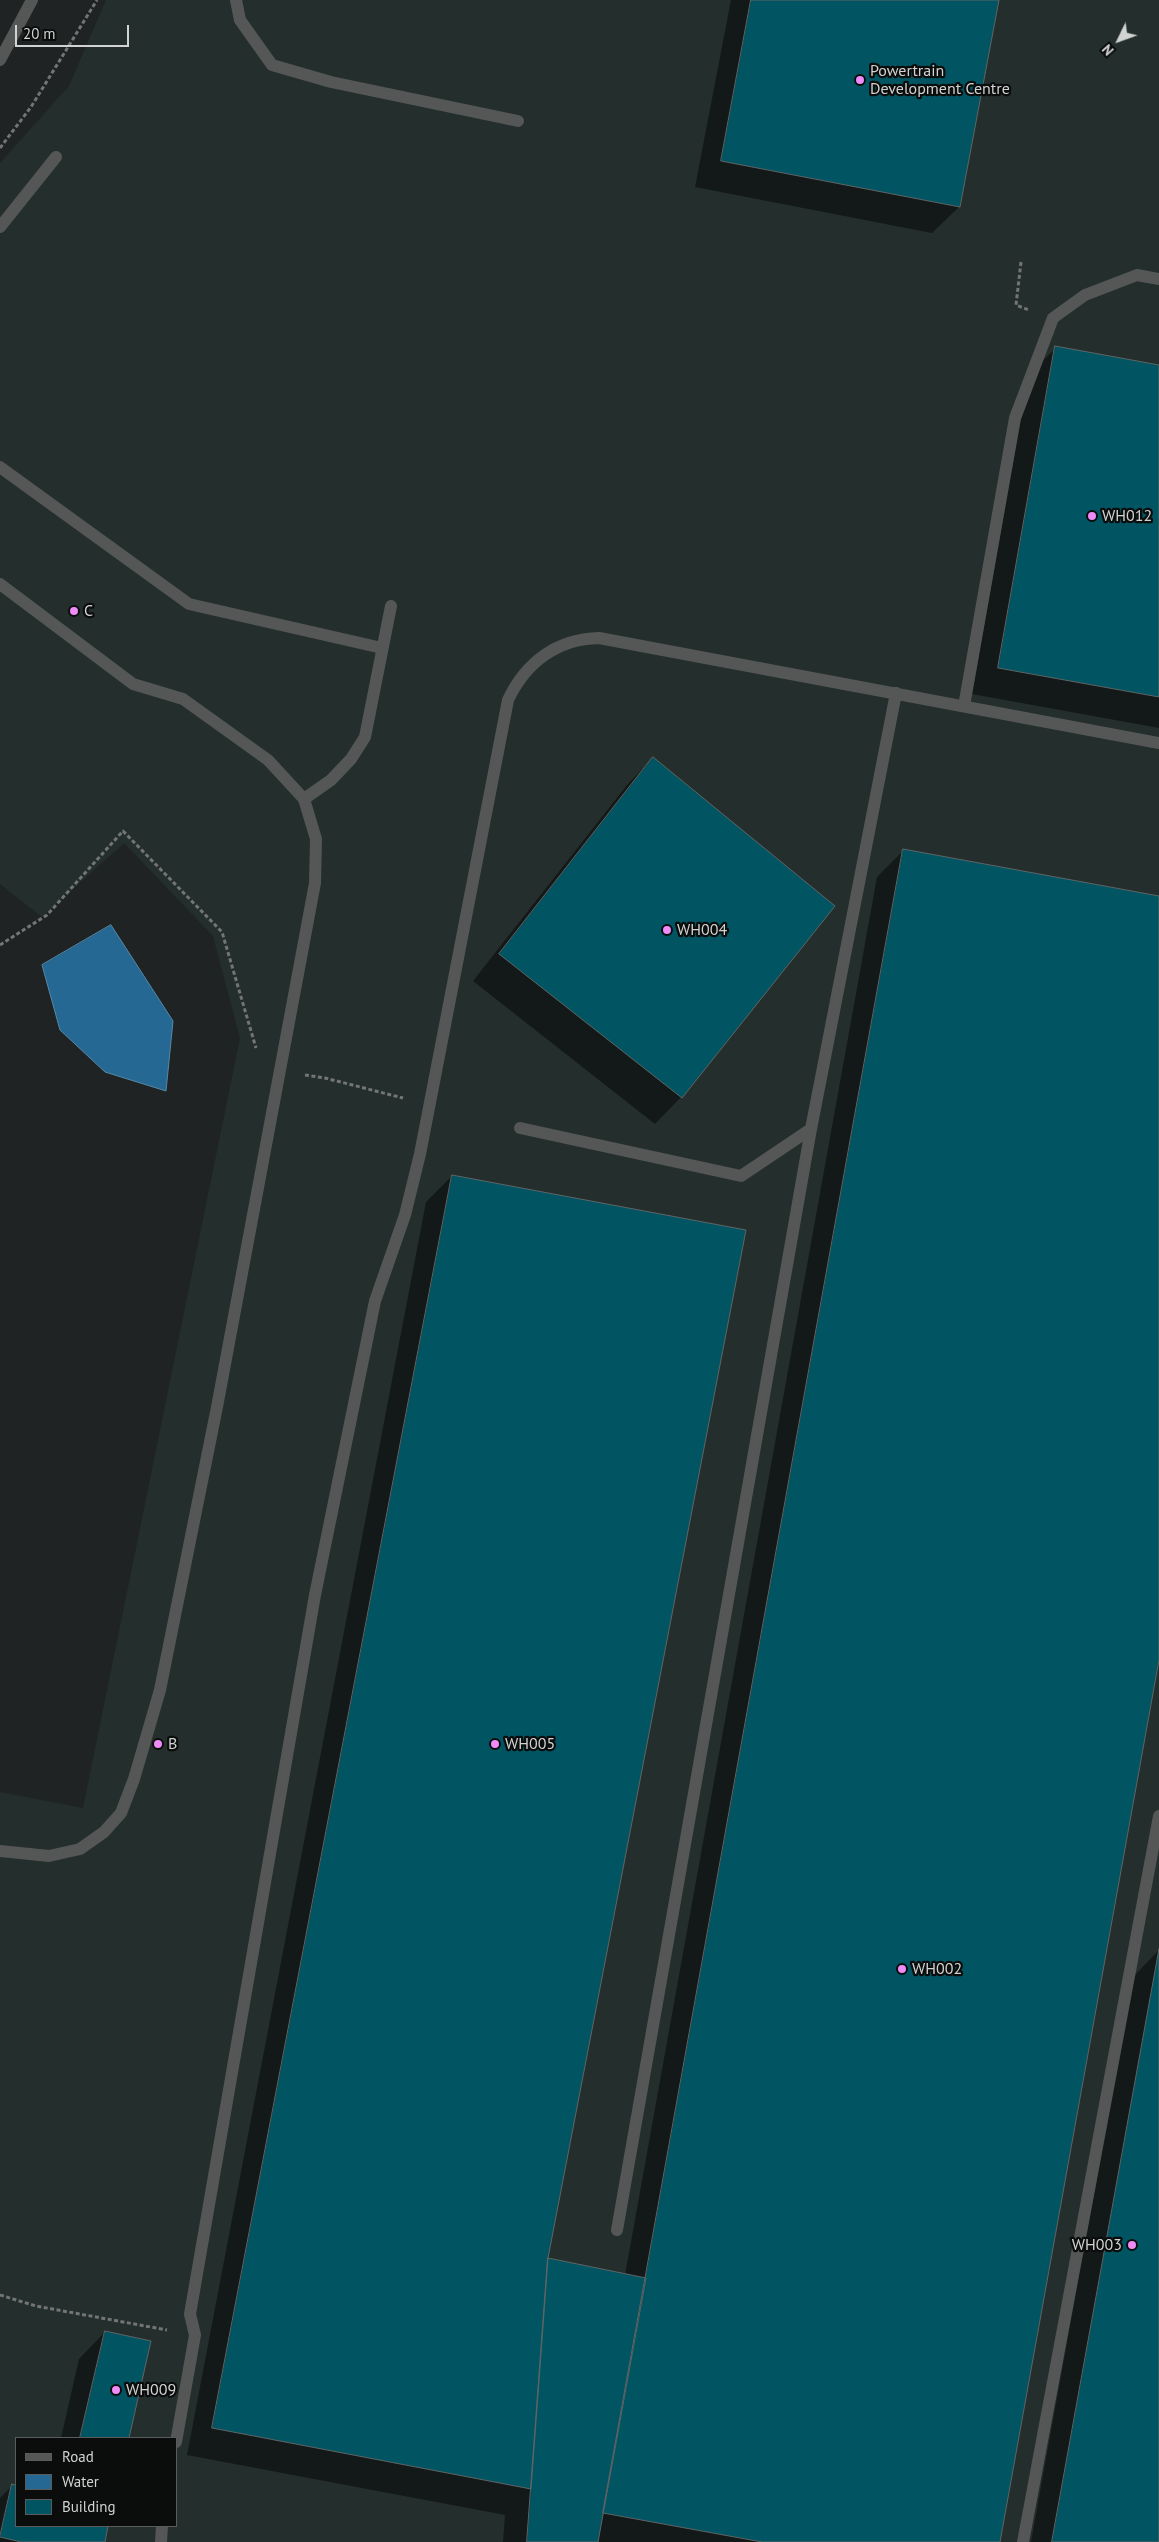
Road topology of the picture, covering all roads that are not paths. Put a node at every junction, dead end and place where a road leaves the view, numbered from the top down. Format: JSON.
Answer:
{"nodes":[{"id":1,"x":32,"y":0,"type":"edge"},
{"id":2,"x":236,"y":0,"type":"edge"},
{"id":3,"x":0,"y":60,"type":"edge"},
{"id":4,"x":518,"y":121,"type":"dead end"},
{"id":5,"x":56,"y":157,"type":"dead end"},
{"id":6,"x":0,"y":227,"type":"edge"},
{"id":7,"x":1159,"y":279,"type":"edge"},
{"id":8,"x":0,"y":467,"type":"edge"},
{"id":9,"x":0,"y":584,"type":"edge"},
{"id":10,"x":390,"y":606,"type":"dead end"},
{"id":11,"x":382,"y":648,"type":"junction"},
{"id":12,"x":896,"y":694,"type":"junction"},
{"id":13,"x":964,"y":706,"type":"junction"},
{"id":14,"x":1159,"y":743,"type":"edge"},
{"id":15,"x":304,"y":799,"type":"junction"},
{"id":16,"x":520,"y":1128,"type":"dead end"},
{"id":17,"x":811,"y":1129,"type":"junction"},
{"id":18,"x":1159,"y":1816,"type":"edge"},
{"id":19,"x":0,"y":1851,"type":"edge"},
{"id":20,"x":617,"y":2230,"type":"dead end"},
{"id":21,"x":177,"y":2437,"type":"edge"},
{"id":22,"x":162,"y":2527,"type":"edge"},
{"id":23,"x":161,"y":2542,"type":"edge"},
{"id":24,"x":1023,"y":2542,"type":"edge"}],
"edges":[{"from":1,"to":3,"type":"street"},
{"from":2,"to":4,"type":"street"},
{"from":5,"to":6,"type":"street"},
{"from":7,"to":13,"type":"street"},
{"from":8,"to":11,"type":"street"},
{"from":9,"to":15,"type":"street"},
{"from":10,"to":11,"type":"street"},
{"from":11,"to":15,"type":"street"},
{"from":12,"to":13,"type":"street"},
{"from":12,"to":17,"type":"street"},
{"from":12,"to":21,"type":"street"},
{"from":13,"to":14,"type":"street"},
{"from":15,"to":19,"type":"street"},
{"from":16,"to":17,"type":"street"},
{"from":17,"to":20,"type":"street"},
{"from":18,"to":24,"type":"street"},
{"from":22,"to":23,"type":"street"}]}
